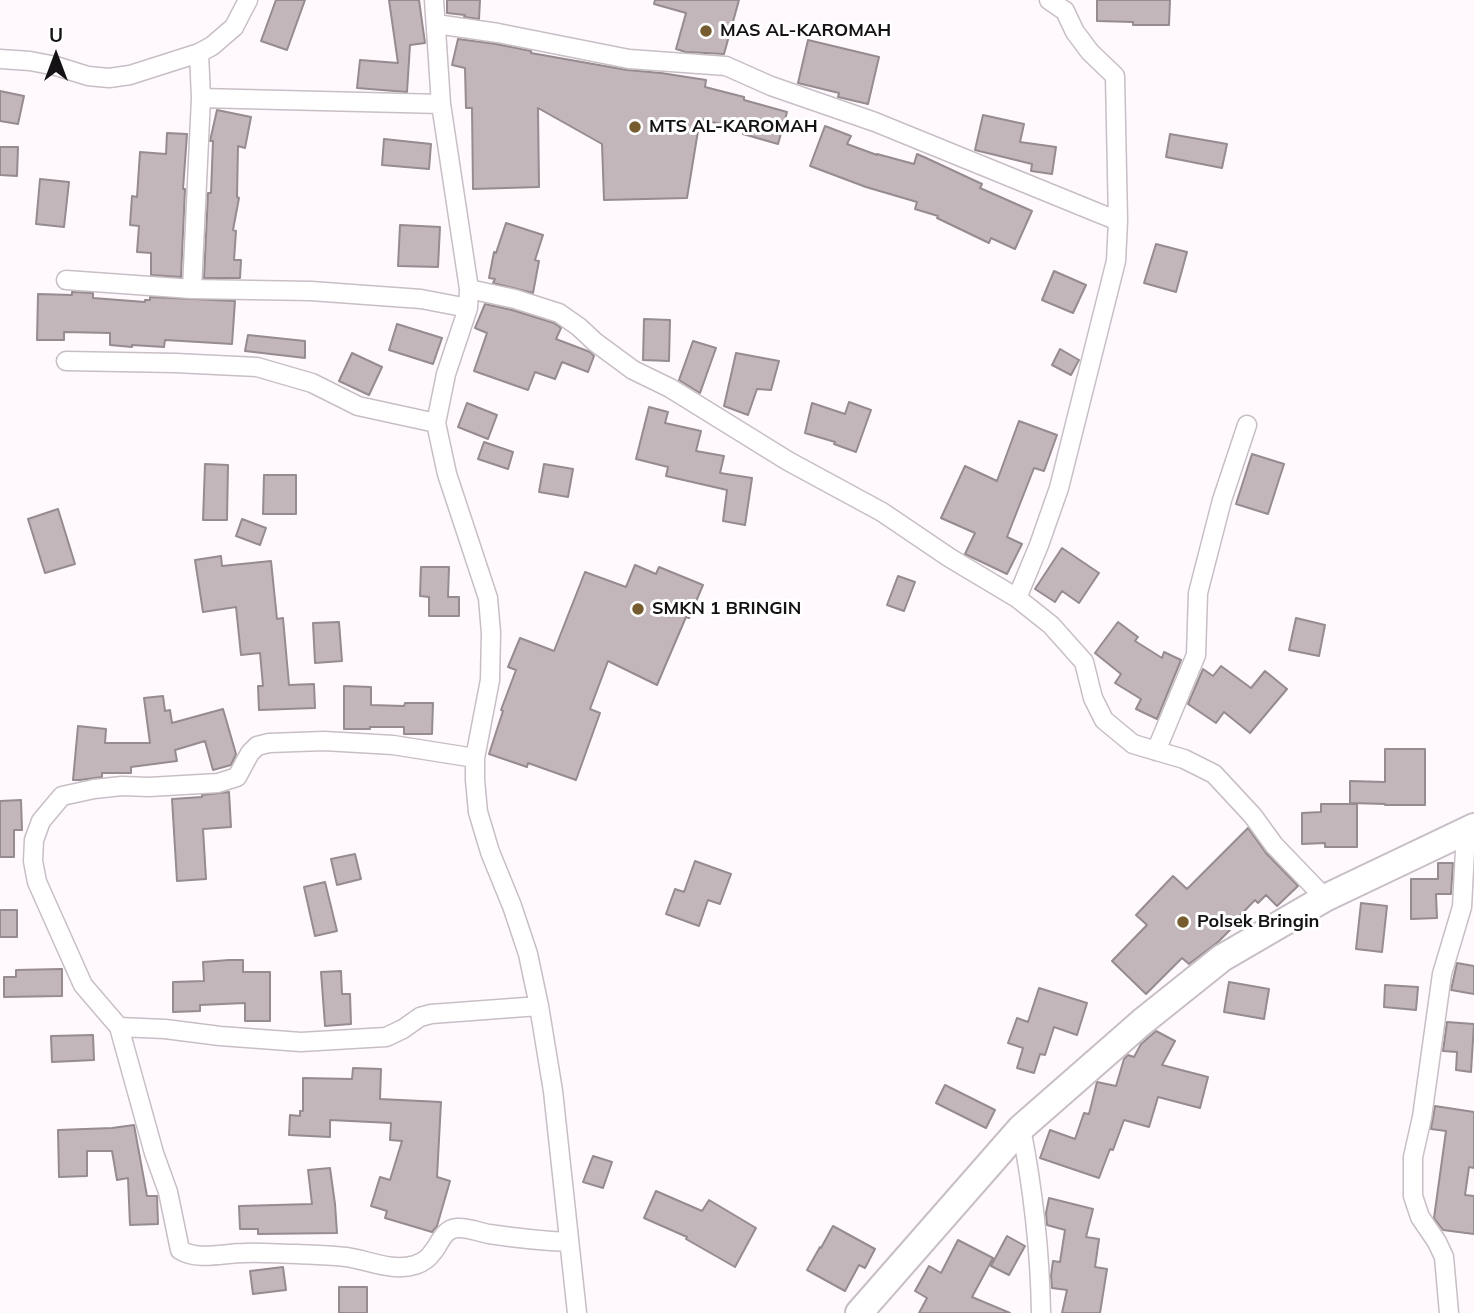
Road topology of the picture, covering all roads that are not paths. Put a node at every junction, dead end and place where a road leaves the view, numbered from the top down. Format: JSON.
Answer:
{"nodes":[{"id":1,"x":248,"y":0,"type":"edge"},
{"id":2,"x":434,"y":0,"type":"edge"},
{"id":3,"x":1049,"y":0,"type":"edge"},
{"id":4,"x":436,"y":24,"type":"junction"},
{"id":5,"x":199,"y":53,"type":"junction"},
{"id":6,"x":0,"y":59,"type":"edge"},
{"id":7,"x":201,"y":98,"type":"junction"},
{"id":8,"x":441,"y":104,"type":"junction"},
{"id":9,"x":1118,"y":222,"type":"junction"},
{"id":10,"x":66,"y":280,"type":"dead end"},
{"id":11,"x":192,"y":289,"type":"junction"},
{"id":12,"x":469,"y":289,"type":"junction"},
{"id":13,"x":468,"y":308,"type":"junction"},
{"id":14,"x":66,"y":361,"type":"dead end"},
{"id":15,"x":436,"y":423,"type":"junction"},
{"id":16,"x":1247,"y":425,"type":"dead end"},
{"id":17,"x":1017,"y":598,"type":"junction"},
{"id":18,"x":1156,"y":751,"type":"junction"},
{"id":19,"x":475,"y":758,"type":"junction"},
{"id":20,"x":1470,"y":829,"type":"edge"},
{"id":21,"x":1325,"y":898,"type":"junction"},
{"id":22,"x":539,"y":1006,"type":"junction"},
{"id":23,"x":119,"y":1027,"type":"junction"},
{"id":24,"x":1021,"y":1128,"type":"junction"},
{"id":25,"x":569,"y":1242,"type":"junction"},
{"id":26,"x":577,"y":1313,"type":"edge"},
{"id":27,"x":859,"y":1313,"type":"edge"},
{"id":28,"x":1041,"y":1313,"type":"edge"},
{"id":29,"x":1449,"y":1313,"type":"edge"}],
"edges":[{"from":1,"to":5,"type":"street"},
{"from":2,"to":4,"type":"street"},
{"from":3,"to":9,"type":"street"},
{"from":4,"to":8,"type":"street"},
{"from":4,"to":9,"type":"street"},
{"from":5,"to":6,"type":"street"},
{"from":5,"to":7,"type":"street"},
{"from":7,"to":8,"type":"street"},
{"from":7,"to":11,"type":"street"},
{"from":8,"to":12,"type":"street"},
{"from":9,"to":17,"type":"street"},
{"from":10,"to":11,"type":"street"},
{"from":11,"to":13,"type":"street"},
{"from":12,"to":13,"type":"street"},
{"from":12,"to":17,"type":"street"},
{"from":13,"to":15,"type":"street"},
{"from":14,"to":15,"type":"street"},
{"from":15,"to":19,"type":"street"},
{"from":16,"to":18,"type":"street"},
{"from":17,"to":18,"type":"street"},
{"from":18,"to":21,"type":"street"},
{"from":19,"to":22,"type":"street"},
{"from":19,"to":23,"type":"street"},
{"from":20,"to":21,"type":"street"},
{"from":20,"to":29,"type":"street"},
{"from":21,"to":24,"type":"street"},
{"from":22,"to":23,"type":"street"},
{"from":22,"to":25,"type":"street"},
{"from":23,"to":25,"type":"street"},
{"from":24,"to":27,"type":"street"},
{"from":24,"to":28,"type":"street"},
{"from":25,"to":26,"type":"street"}]}
